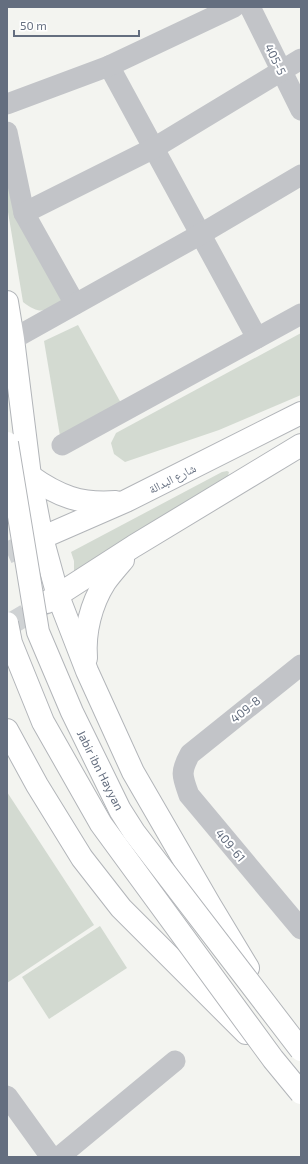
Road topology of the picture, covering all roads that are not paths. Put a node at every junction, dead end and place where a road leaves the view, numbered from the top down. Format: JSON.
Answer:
{"nodes":[{"id":1,"x":234,"y":7,"type":"edge"},
{"id":2,"x":250,"y":7,"type":"edge"},
{"id":3,"x":301,"y":60,"type":"edge"},
{"id":4,"x":109,"y":66,"type":"junction"},
{"id":5,"x":281,"y":70,"type":"junction"},
{"id":6,"x":7,"y":104,"type":"edge"},
{"id":7,"x":301,"y":110,"type":"edge"},
{"id":8,"x":7,"y":132,"type":"edge"},
{"id":9,"x":154,"y":148,"type":"junction"},
{"id":10,"x":301,"y":175,"type":"edge"},
{"id":11,"x":24,"y":213,"type":"junction"},
{"id":12,"x":200,"y":234,"type":"junction"},
{"id":13,"x":7,"y":302,"type":"edge"},
{"id":14,"x":74,"y":304,"type":"junction"},
{"id":15,"x":301,"y":314,"type":"edge"},
{"id":16,"x":257,"y":338,"type":"junction"},
{"id":17,"x":13,"y":339,"type":"junction"},
{"id":18,"x":301,"y":413,"type":"edge"},
{"id":19,"x":7,"y":443,"type":"edge"},
{"id":20,"x":301,"y":445,"type":"edge"},
{"id":21,"x":62,"y":446,"type":"dead end"},
{"id":22,"x":30,"y":476,"type":"junction"},
{"id":23,"x":126,"y":501,"type":"junction"},
{"id":24,"x":37,"y":540,"type":"junction"},
{"id":25,"x":134,"y":546,"type":"junction"},
{"id":26,"x":52,"y":599,"type":"junction"},
{"id":27,"x":7,"y":623,"type":"edge"},
{"id":28,"x":301,"y":664,"type":"edge"},
{"id":29,"x":87,"y":671,"type":"junction"},
{"id":30,"x":7,"y":730,"type":"edge"},
{"id":31,"x":190,"y":754,"type":"joint"},
{"id":32,"x":301,"y":929,"type":"edge"},
{"id":33,"x":296,"y":1044,"type":"edge"},
{"id":34,"x":273,"y":1059,"type":"junction"},
{"id":35,"x":175,"y":1061,"type":"dead end"},
{"id":36,"x":301,"y":1093,"type":"edge"},
{"id":37,"x":7,"y":1096,"type":"edge"},
{"id":38,"x":14,"y":1118,"type":"edge"},
{"id":39,"x":51,"y":1157,"type":"edge"},
{"id":40,"x":59,"y":1157,"type":"edge"}],
"edges":[{"from":1,"to":4,"type":"street"},
{"from":2,"to":5,"type":"street","name":"405-5"},
{"from":3,"to":5,"type":"street"},
{"from":4,"to":6,"type":"street"},
{"from":4,"to":9,"type":"street"},
{"from":5,"to":7,"type":"street","name":"405-5"},
{"from":5,"to":9,"type":"street"},
{"from":8,"to":11,"type":"street"},
{"from":9,"to":11,"type":"street"},
{"from":9,"to":12,"type":"street"},
{"from":10,"to":12,"type":"street"},
{"from":11,"to":14,"type":"street"},
{"from":12,"to":14,"type":"street"},
{"from":12,"to":16,"type":"street"},
{"from":13,"to":17,"type":"main road"},
{"from":14,"to":17,"type":"street"},
{"from":15,"to":16,"type":"street"},
{"from":16,"to":21,"type":"street"},
{"from":17,"to":22,"type":"main road"},
{"from":18,"to":23,"type":"main road","name":"شارع البدالة"},
{"from":19,"to":33,"type":"main road","name":"Jabir ibn Hayyan","bridge":true},
{"from":20,"to":25,"type":"main road"},
{"from":22,"to":23,"type":"main road"},
{"from":22,"to":24,"type":"main road"},
{"from":23,"to":24,"type":"main road","name":"شارع البدالة"},
{"from":24,"to":26,"type":"main road"},
{"from":25,"to":26,"type":"main road"},
{"from":25,"to":29,"type":"main road"},
{"from":26,"to":29,"type":"main road"},
{"from":27,"to":34,"type":"main road","name":"Jabir ibn Hayyan","bridge":true},
{"from":28,"to":31,"type":"street","name":"409-8"},
{"from":29,"to":33,"type":"main road","bridge":true},
{"from":30,"to":34,"type":"main road","bridge":true},
{"from":31,"to":32,"type":"street","name":"409-61"},
{"from":34,"to":36,"type":"main road","name":"Jabir ibn Hayyan","bridge":true},
{"from":35,"to":40,"type":"street"},
{"from":37,"to":38,"type":"street"},
{"from":38,"to":39,"type":"street"}]}
